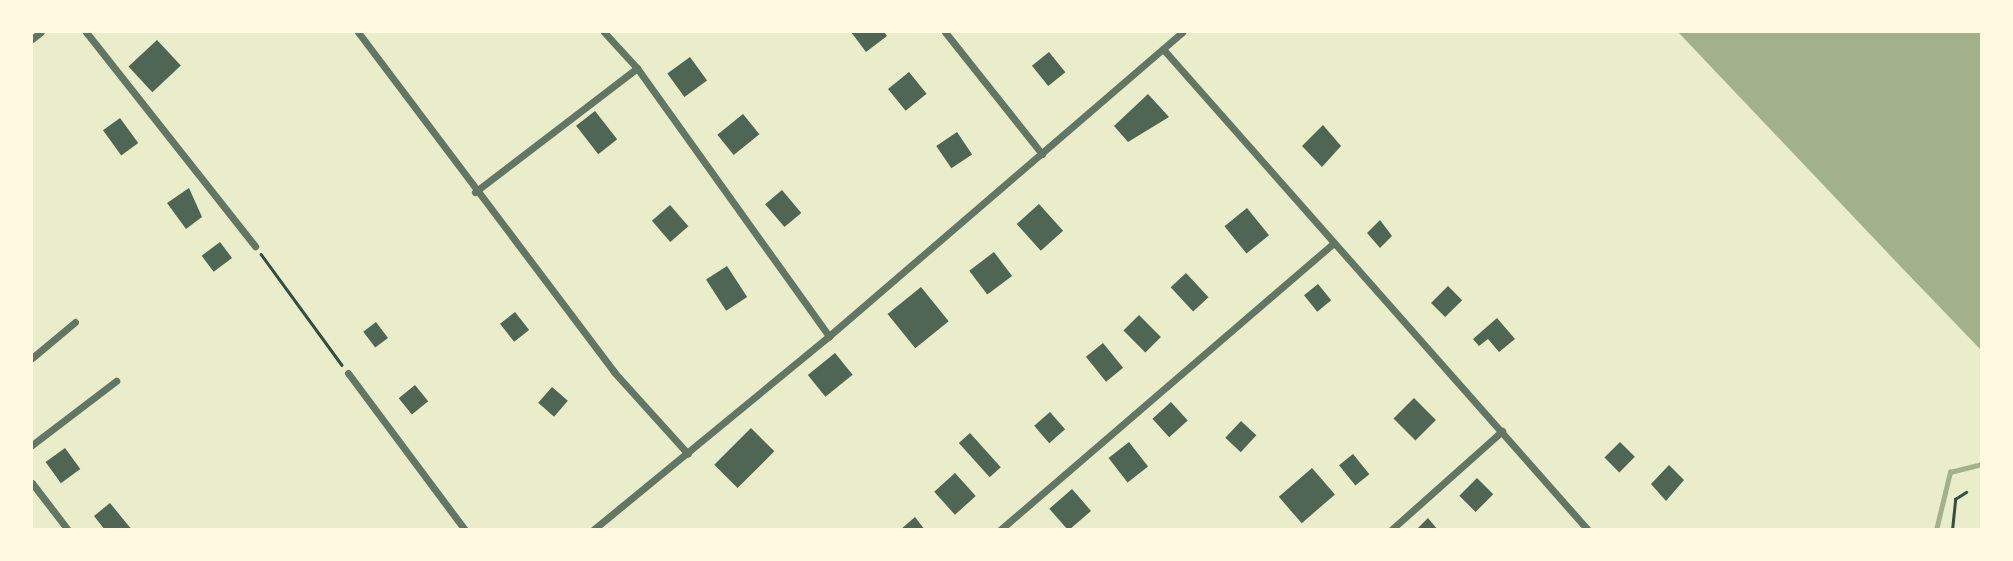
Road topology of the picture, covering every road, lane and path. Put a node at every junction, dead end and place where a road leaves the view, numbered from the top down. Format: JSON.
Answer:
{"nodes":[{"id":1,"x":41,"y":32,"type":"edge"},
{"id":2,"x":86,"y":32,"type":"edge"},
{"id":3,"x":358,"y":32,"type":"edge"},
{"id":4,"x":604,"y":32,"type":"edge"},
{"id":5,"x":945,"y":32,"type":"edge"},
{"id":6,"x":1182,"y":32,"type":"edge"},
{"id":7,"x":32,"y":38,"type":"edge"},
{"id":8,"x":1164,"y":49,"type":"junction"},
{"id":9,"x":637,"y":68,"type":"junction"},
{"id":10,"x":1042,"y":154,"type":"junction"},
{"id":11,"x":475,"y":192,"type":"junction"},
{"id":12,"x":1334,"y":243,"type":"junction"},
{"id":13,"x":255,"y":246,"type":"joint"},
{"id":14,"x":75,"y":322,"type":"dead end"},
{"id":15,"x":829,"y":337,"type":"junction"},
{"id":16,"x":32,"y":358,"type":"edge"},
{"id":17,"x":348,"y":373,"type":"joint"},
{"id":18,"x":116,"y":381,"type":"dead end"},
{"id":19,"x":1502,"y":431,"type":"junction"},
{"id":20,"x":32,"y":445,"type":"edge"},
{"id":21,"x":688,"y":454,"type":"junction"},
{"id":22,"x":32,"y":483,"type":"edge"},
{"id":23,"x":1966,"y":492,"type":"dead end"},
{"id":24,"x":68,"y":530,"type":"edge"},
{"id":25,"x":465,"y":530,"type":"edge"},
{"id":26,"x":593,"y":530,"type":"edge"},
{"id":27,"x":1000,"y":530,"type":"edge"},
{"id":28,"x":1391,"y":530,"type":"edge"},
{"id":29,"x":1588,"y":530,"type":"edge"},
{"id":30,"x":1952,"y":530,"type":"edge"}],
"edges":[{"from":1,"to":7,"type":"street"},
{"from":2,"to":13,"type":"street"},
{"from":3,"to":11,"type":"street"},
{"from":4,"to":9,"type":"street"},
{"from":5,"to":10,"type":"street"},
{"from":6,"to":8,"type":"street"},
{"from":8,"to":10,"type":"street"},
{"from":8,"to":12,"type":"street"},
{"from":9,"to":11,"type":"street"},
{"from":9,"to":15,"type":"street"},
{"from":10,"to":15,"type":"street"},
{"from":11,"to":21,"type":"street"},
{"from":12,"to":19,"type":"street"},
{"from":12,"to":27,"type":"street"},
{"from":13,"to":17,"type":"path"},
{"from":14,"to":16,"type":"street"},
{"from":15,"to":21,"type":"street"},
{"from":17,"to":25,"type":"street"},
{"from":18,"to":20,"type":"street"},
{"from":19,"to":28,"type":"street"},
{"from":19,"to":29,"type":"street"},
{"from":21,"to":26,"type":"street"},
{"from":22,"to":24,"type":"street"},
{"from":23,"to":30,"type":"path"}]}
